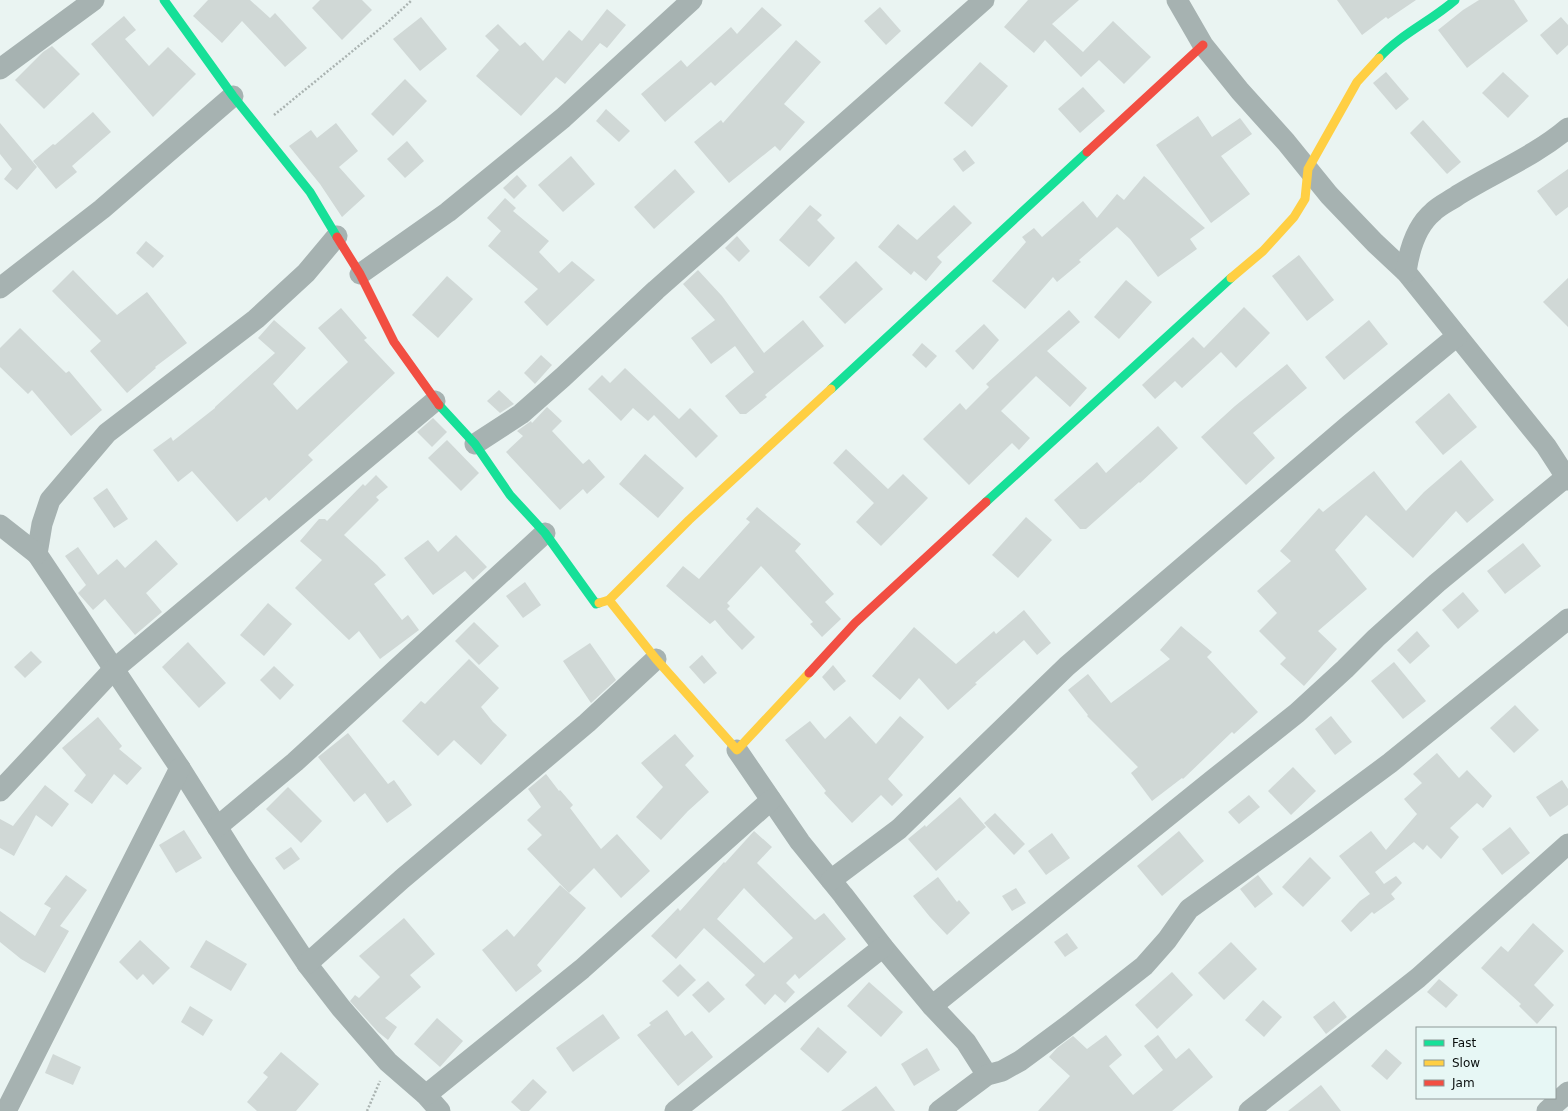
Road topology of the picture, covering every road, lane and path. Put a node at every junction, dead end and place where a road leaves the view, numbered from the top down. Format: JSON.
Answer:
{"nodes":[{"id":1,"x":94,"y":0,"type":"edge"},
{"id":2,"x":164,"y":0,"type":"edge"},
{"id":3,"x":412,"y":0,"type":"edge"},
{"id":4,"x":692,"y":0,"type":"edge"},
{"id":5,"x":984,"y":0,"type":"edge"},
{"id":6,"x":1177,"y":0,"type":"edge"},
{"id":7,"x":1455,"y":0,"type":"edge"},
{"id":8,"x":1203,"y":45,"type":"junction"},
{"id":9,"x":0,"y":69,"type":"edge"},
{"id":10,"x":233,"y":96,"type":"junction"},
{"id":11,"x":258,"y":128,"type":"junction"},
{"id":12,"x":1568,"y":128,"type":"edge"},
{"id":13,"x":1308,"y":169,"type":"junction"},
{"id":14,"x":1329,"y":195,"type":"junction"},
{"id":15,"x":1305,"y":199,"type":"junction"},
{"id":16,"x":337,"y":236,"type":"junction"},
{"id":17,"x":1406,"y":272,"type":"junction"},
{"id":18,"x":360,"y":274,"type":"junction"},
{"id":19,"x":0,"y":288,"type":"edge"},
{"id":20,"x":1457,"y":336,"type":"junction"},
{"id":21,"x":435,"y":401,"type":"junction"},
{"id":22,"x":475,"y":444,"type":"junction"},
{"id":23,"x":1567,"y":478,"type":"edge"},
{"id":24,"x":0,"y":525,"type":"edge"},
{"id":25,"x":545,"y":533,"type":"junction"},
{"id":26,"x":37,"y":554,"type":"junction"},
{"id":27,"x":609,"y":600,"type":"junction"},
{"id":28,"x":1568,"y":619,"type":"edge"},
{"id":29,"x":656,"y":659,"type":"junction"},
{"id":30,"x":113,"y":670,"type":"junction"},
{"id":31,"x":737,"y":750,"type":"junction"},
{"id":32,"x":180,"y":768,"type":"junction"},
{"id":33,"x":0,"y":791,"type":"edge"},
{"id":34,"x":772,"y":800,"type":"junction"},
{"id":35,"x":217,"y":827,"type":"junction"},
{"id":36,"x":1568,"y":844,"type":"edge"},
{"id":37,"x":831,"y":880,"type":"junction"},
{"id":38,"x":883,"y":946,"type":"junction"},
{"id":39,"x":307,"y":964,"type":"junction"},
{"id":40,"x":932,"y":1006,"type":"junction"},
{"id":41,"x":388,"y":1062,"type":"junction"},
{"id":42,"x":987,"y":1075,"type":"junction"},
{"id":43,"x":1568,"y":1092,"type":"edge"},
{"id":44,"x":426,"y":1095,"type":"junction"},
{"id":45,"x":6,"y":1111,"type":"edge"},
{"id":46,"x":367,"y":1111,"type":"edge"},
{"id":47,"x":440,"y":1111,"type":"edge"},
{"id":48,"x":675,"y":1111,"type":"edge"},
{"id":49,"x":939,"y":1111,"type":"edge"},
{"id":50,"x":1249,"y":1111,"type":"edge"},
{"id":51,"x":1547,"y":1111,"type":"edge"}],
"edges":[{"from":1,"to":9,"type":"street"},
{"from":2,"to":10,"type":"street"},
{"from":3,"to":11,"type":"path"},
{"from":4,"to":18,"type":"street"},
{"from":5,"to":22,"type":"street"},
{"from":6,"to":8,"type":"street"},
{"from":7,"to":13,"type":"street"},
{"from":8,"to":13,"type":"street"},
{"from":8,"to":27,"type":"street"},
{"from":10,"to":11,"type":"street"},
{"from":10,"to":19,"type":"street"},
{"from":11,"to":16,"type":"street"},
{"from":12,"to":17,"type":"street"},
{"from":13,"to":14,"type":"street"},
{"from":13,"to":15,"type":"street"},
{"from":14,"to":15,"type":"street"},
{"from":14,"to":17,"type":"street"},
{"from":15,"to":31,"type":"street"},
{"from":16,"to":18,"type":"street"},
{"from":16,"to":26,"type":"street"},
{"from":17,"to":20,"type":"street"},
{"from":18,"to":21,"type":"street"},
{"from":20,"to":23,"type":"street"},
{"from":20,"to":37,"type":"street"},
{"from":21,"to":22,"type":"street"},
{"from":21,"to":30,"type":"street"},
{"from":22,"to":25,"type":"street"},
{"from":23,"to":40,"type":"street"},
{"from":24,"to":26,"type":"street"},
{"from":25,"to":27,"type":"street"},
{"from":25,"to":35,"type":"street"},
{"from":26,"to":30,"type":"street"},
{"from":27,"to":29,"type":"street"},
{"from":28,"to":42,"type":"street"},
{"from":29,"to":31,"type":"street"},
{"from":29,"to":39,"type":"street"},
{"from":30,"to":32,"type":"street"},
{"from":30,"to":33,"type":"street"},
{"from":31,"to":34,"type":"street"},
{"from":32,"to":35,"type":"street"},
{"from":32,"to":45,"type":"street"},
{"from":34,"to":37,"type":"street"},
{"from":34,"to":44,"type":"street"},
{"from":35,"to":39,"type":"street"},
{"from":36,"to":50,"type":"street"},
{"from":37,"to":38,"type":"street"},
{"from":38,"to":40,"type":"street"},
{"from":38,"to":48,"type":"street"},
{"from":39,"to":41,"type":"street"},
{"from":40,"to":42,"type":"street"},
{"from":41,"to":44,"type":"street"},
{"from":41,"to":46,"type":"path"},
{"from":42,"to":49,"type":"street"},
{"from":43,"to":51,"type":"street"},
{"from":44,"to":47,"type":"street"}]}
